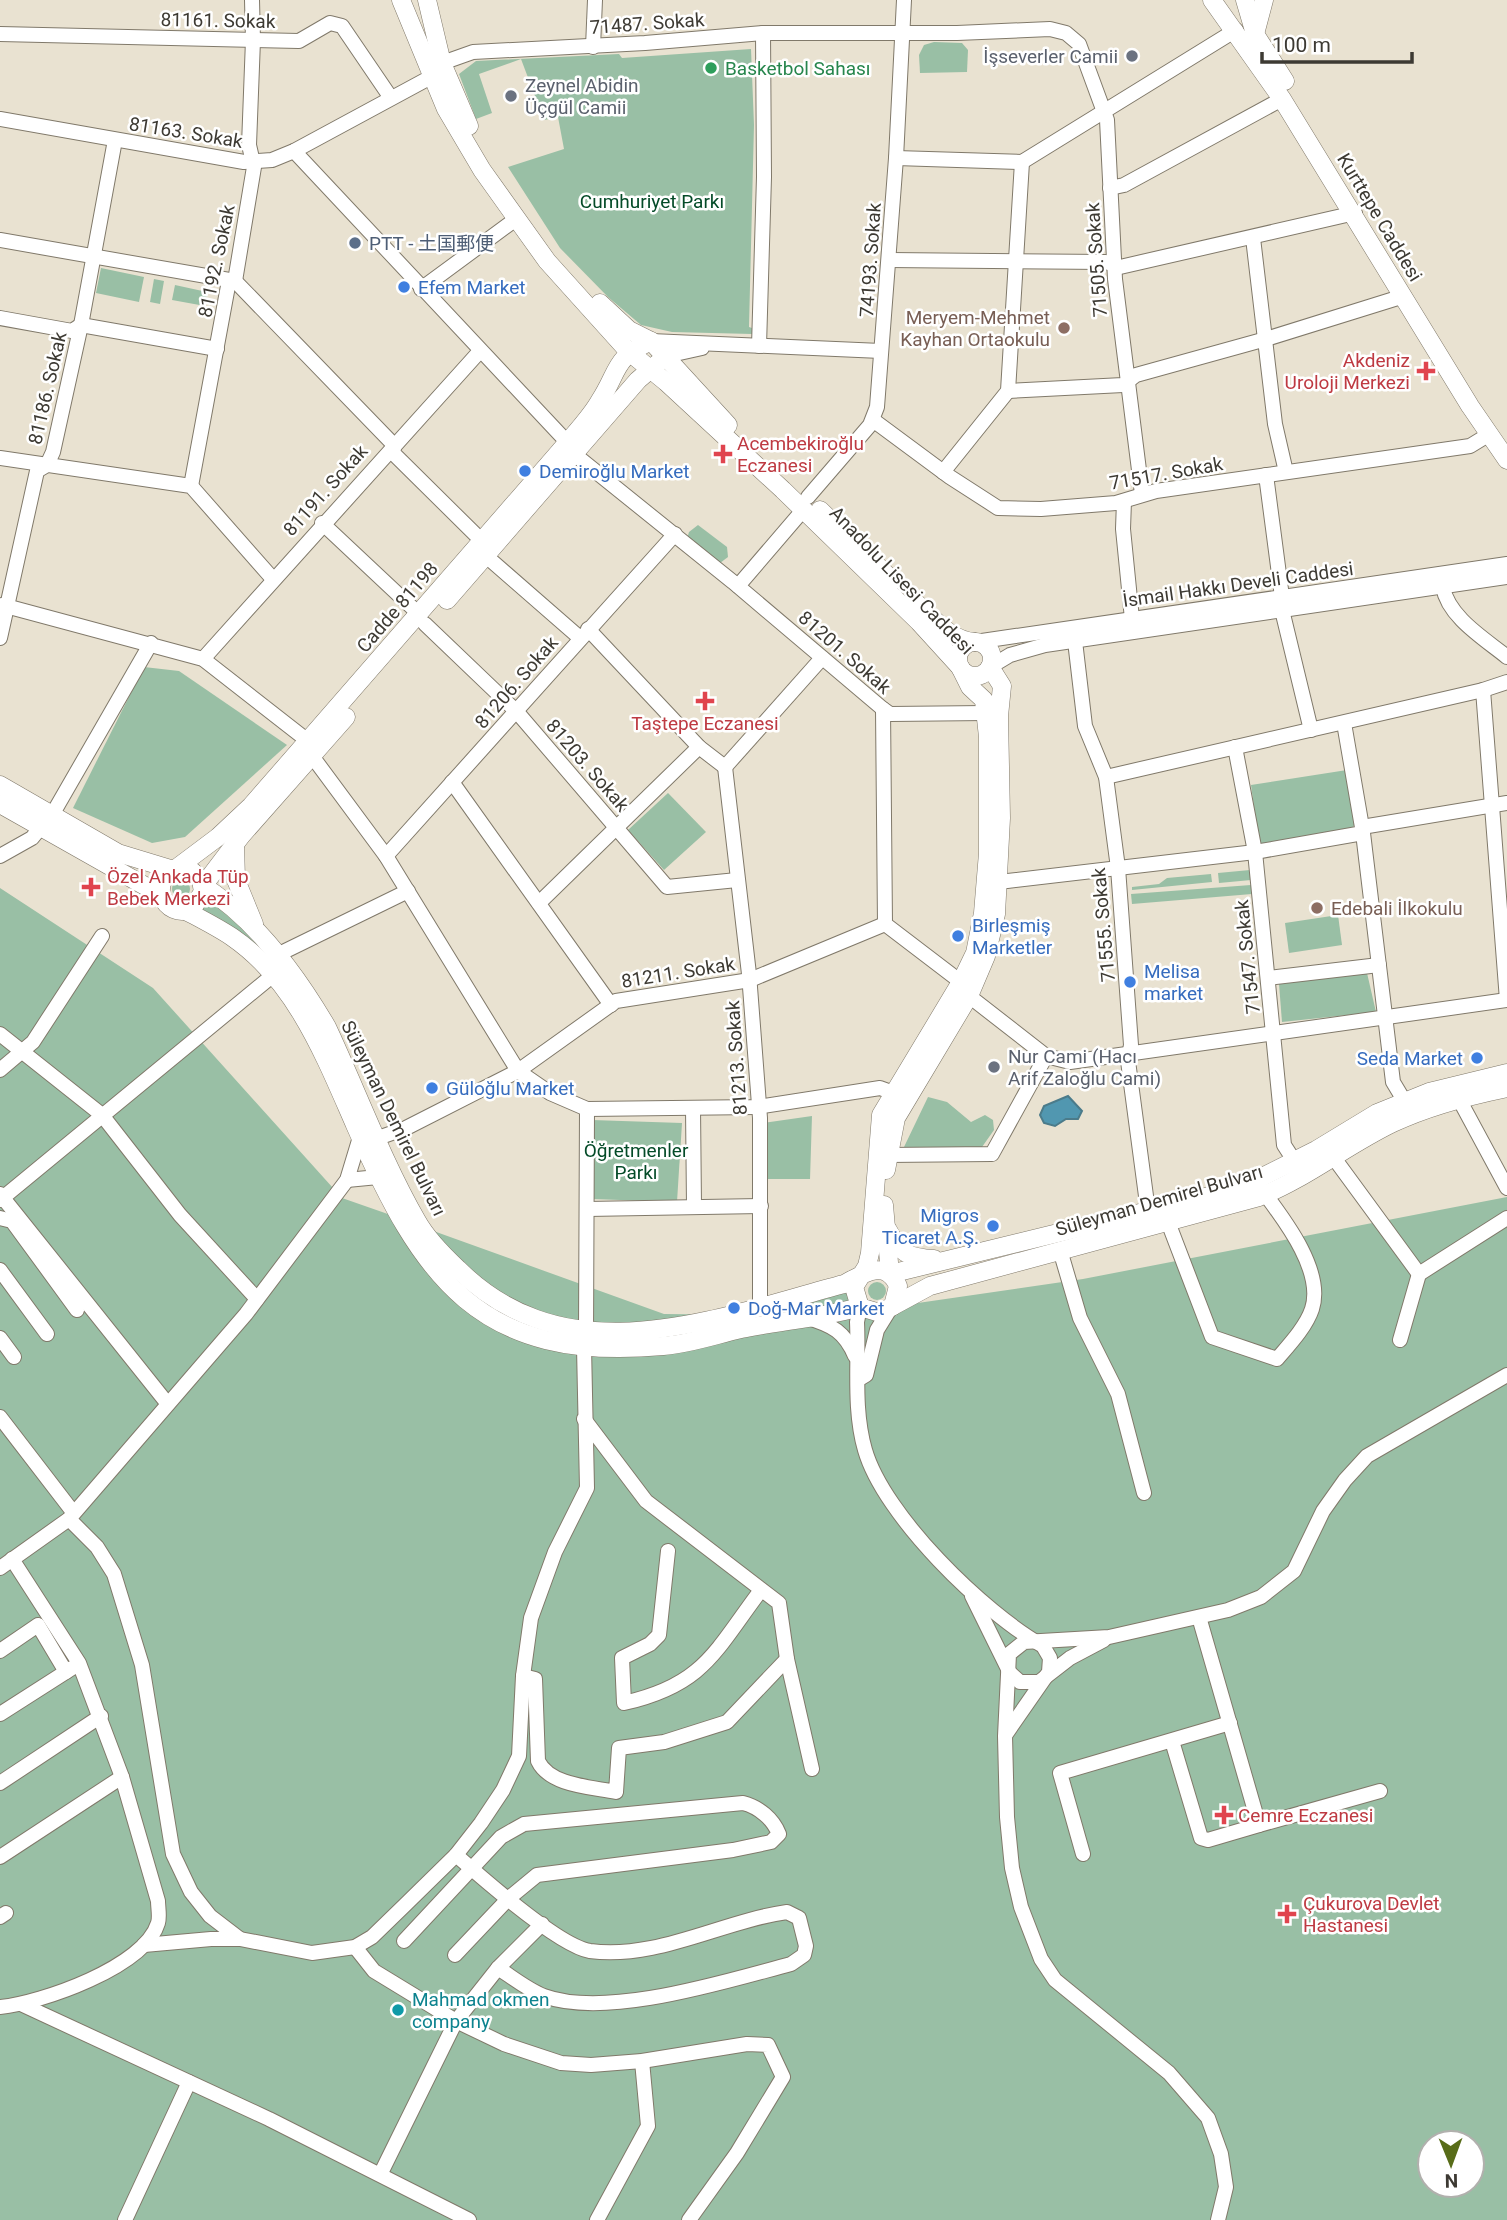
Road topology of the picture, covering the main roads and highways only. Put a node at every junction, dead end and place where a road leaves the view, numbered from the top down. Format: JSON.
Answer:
{"nodes":[{"id":1,"x":401,"y":0,"type":"edge"},
{"id":2,"x":427,"y":0,"type":"edge"},
{"id":3,"x":435,"y":0,"type":"edge"},
{"id":4,"x":1212,"y":0,"type":"edge"},
{"id":5,"x":1245,"y":0,"type":"edge"},
{"id":6,"x":1264,"y":0,"type":"edge"},
{"id":7,"x":427,"y":33,"type":"junction"},
{"id":8,"x":1255,"y":34,"type":"junction"},
{"id":9,"x":436,"y":70,"type":"junction"},
{"id":10,"x":651,"y":341,"type":"junction"},
{"id":11,"x":628,"y":351,"type":"junction"},
{"id":12,"x":666,"y":356,"type":"junction"},
{"id":13,"x":651,"y":369,"type":"junction"},
{"id":14,"x":1507,"y":441,"type":"edge"},
{"id":15,"x":571,"y":448,"type":"junction"},
{"id":16,"x":1507,"y":460,"type":"edge"},
{"id":17,"x":806,"y":503,"type":"junction"},
{"id":18,"x":975,"y":642,"type":"junction"},
{"id":19,"x":960,"y":667,"type":"junction"},
{"id":20,"x":990,"y":667,"type":"junction"},
{"id":21,"x":310,"y":748,"type":"junction"},
{"id":22,"x":0,"y":785,"type":"edge"},
{"id":23,"x":0,"y":804,"type":"edge"},
{"id":24,"x":46,"y":821,"type":"junction"},
{"id":25,"x":235,"y":844,"type":"junction"},
{"id":26,"x":174,"y":870,"type":"junction"},
{"id":27,"x":203,"y":886,"type":"junction"},
{"id":28,"x":161,"y":895,"type":"junction"},
{"id":29,"x":186,"y":911,"type":"junction"},
{"id":30,"x":257,"y":932,"type":"junction"},
{"id":31,"x":965,"y":989,"type":"junction"},
{"id":32,"x":1507,"y":1073,"type":"edge"},
{"id":33,"x":1507,"y":1088,"type":"edge"},
{"id":34,"x":900,"y":1095,"type":"junction"},
{"id":35,"x":369,"y":1138,"type":"junction"},
{"id":36,"x":884,"y":1220,"type":"junction"},
{"id":37,"x":951,"y":1259,"type":"junction"},
{"id":38,"x":890,"y":1274,"type":"junction"},
{"id":39,"x":861,"y":1275,"type":"junction"},
{"id":40,"x":893,"y":1306,"type":"junction"},
{"id":41,"x":860,"y":1307,"type":"junction"},
{"id":42,"x":585,"y":1339,"type":"junction"}],
"edges":[{"from":1,"to":7,"type":"main road"},
{"from":2,"to":7,"type":"main road"},
{"from":3,"to":7,"type":"main road"},
{"from":4,"to":16,"type":"main road","name":"Kurttepe Caddesi"},
{"from":5,"to":8,"type":"main road","name":"Kurttepe Caddesi"},
{"from":6,"to":8,"type":"main road"},
{"from":7,"to":9,"type":"main road"},
{"from":8,"to":14,"type":"main road","name":"Kurttepe Caddesi"},
{"from":9,"to":10,"type":"main road"},
{"from":9,"to":11,"type":"main road"},
{"from":10,"to":11,"type":"main road"},
{"from":10,"to":12,"type":"main road","name":"Anadolu Lisesi Caddesi"},
{"from":11,"to":13,"type":"main road","name":"Anadolu Lisesi Caddesi"},
{"from":11,"to":15,"type":"main road","name":"Cadde 81198"},
{"from":12,"to":13,"type":"main road","name":"Cadde 81198"},
{"from":12,"to":17,"type":"main road","name":"Anadolu Lisesi Caddesi"},
{"from":13,"to":15,"type":"main road","name":"Cadde 81198"},
{"from":13,"to":17,"type":"main road","name":"Anadolu Lisesi Caddesi"},
{"from":15,"to":21,"type":"main road","name":"Cadde 81198"},
{"from":17,"to":18,"type":"main road","name":"Anadolu Lisesi Caddesi"},
{"from":17,"to":19,"type":"main road","name":"Anadolu Lisesi Caddesi"},
{"from":18,"to":19,"type":"main road"},
{"from":18,"to":20,"type":"main road"},
{"from":19,"to":20,"type":"main road"},
{"from":19,"to":31,"type":"main road","name":"Anadolu Lisesi Caddesi"},
{"from":20,"to":31,"type":"main road","name":"Anadolu Lisesi Caddesi"},
{"from":21,"to":25,"type":"main road","name":"Cadde 81198"},
{"from":21,"to":26,"type":"main road","name":"Cadde 81198"},
{"from":22,"to":24,"type":"main road"},
{"from":23,"to":24,"type":"main road"},
{"from":24,"to":26,"type":"main road"},
{"from":24,"to":28,"type":"main road"},
{"from":25,"to":27,"type":"main road","name":"Cadde 81198"},
{"from":25,"to":30,"type":"main road"},
{"from":26,"to":27,"type":"main road"},
{"from":26,"to":28,"type":"main road"},
{"from":27,"to":29,"type":"main road"},
{"from":27,"to":30,"type":"main road","name":"Süleyman Demirel Bulvarı"},
{"from":28,"to":29,"type":"main road"},
{"from":29,"to":35,"type":"main road","name":"Süleyman Demirel Bulvarı"},
{"from":30,"to":35,"type":"main road","name":"Süleyman Demirel Bulvarı"},
{"from":31,"to":34,"type":"main road","name":"Anadolu Lisesi Caddesi"},
{"from":32,"to":37,"type":"main road","name":"Süleyman Demirel Bulvarı"},
{"from":33,"to":40,"type":"main road","name":"Süleyman Demirel Bulvarı"},
{"from":34,"to":36,"type":"main road","name":"Anadolu Lisesi Caddesi"},
{"from":34,"to":39,"type":"main road","name":"Anadolu Lisesi Caddesi"},
{"from":35,"to":42,"type":"main road","name":"Süleyman Demirel Bulvarı"},
{"from":35,"to":42,"type":"main road","name":"Süleyman Demirel Bulvarı"},
{"from":36,"to":37,"type":"main road"},
{"from":36,"to":38,"type":"main road","name":"Anadolu Lisesi Caddesi"},
{"from":37,"to":38,"type":"main road","name":"Süleyman Demirel Bulvarı"},
{"from":38,"to":39,"type":"main road"},
{"from":38,"to":40,"type":"main road"},
{"from":39,"to":41,"type":"main road"},
{"from":39,"to":42,"type":"main road","name":"Süleyman Demirel Bulvarı"},
{"from":40,"to":41,"type":"main road"},
{"from":41,"to":42,"type":"main road","name":"Süleyman Demirel Bulvarı"}]}
